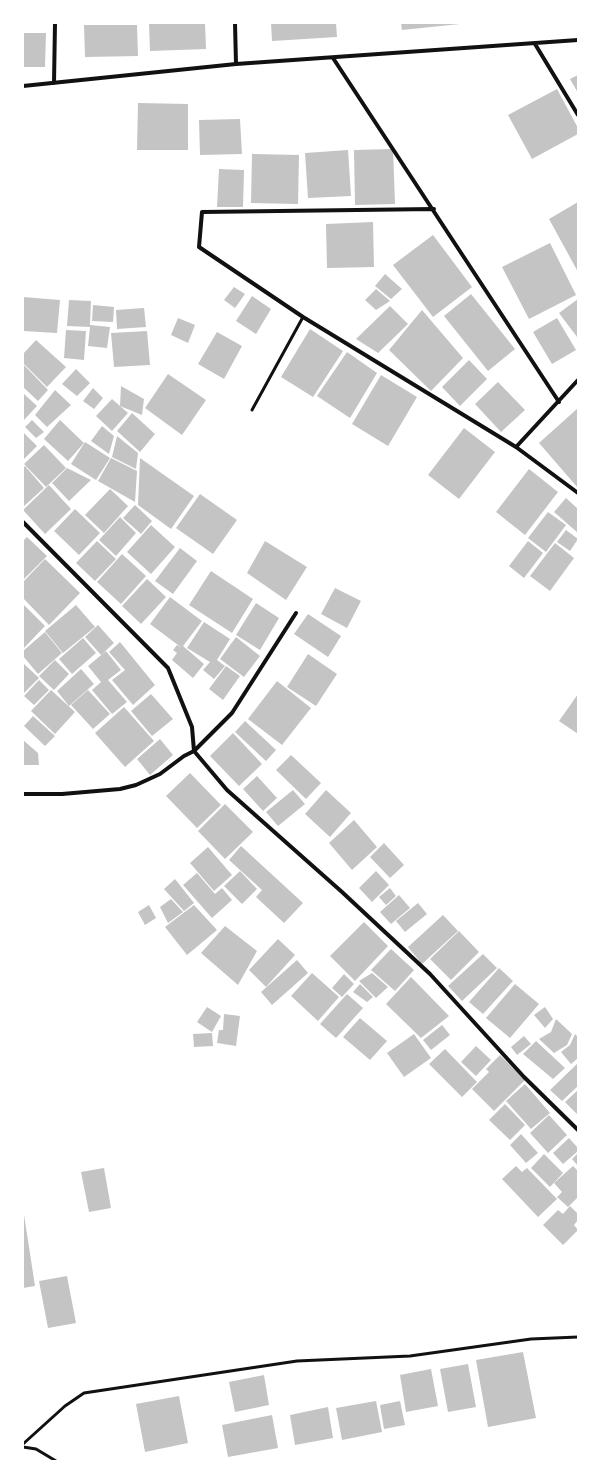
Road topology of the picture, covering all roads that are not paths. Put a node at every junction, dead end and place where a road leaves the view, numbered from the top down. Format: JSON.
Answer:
{"nodes":[{"id":1,"x":55,"y":23,"type":"edge"},
{"id":2,"x":235,"y":23,"type":"edge"},
{"id":3,"x":578,"y":40,"type":"edge"},
{"id":4,"x":535,"y":44,"type":"junction"},
{"id":5,"x":333,"y":58,"type":"junction"},
{"id":6,"x":236,"y":64,"type":"junction"},
{"id":7,"x":54,"y":83,"type":"junction"},
{"id":8,"x":23,"y":86,"type":"edge"},
{"id":9,"x":578,"y":115,"type":"edge"},
{"id":10,"x":434,"y":209,"type":"junction"},
{"id":11,"x":303,"y":317,"type":"junction"},
{"id":12,"x":578,"y":380,"type":"edge"},
{"id":13,"x":559,"y":402,"type":"junction"},
{"id":14,"x":252,"y":410,"type":"dead end"},
{"id":15,"x":516,"y":447,"type":"junction"},
{"id":16,"x":578,"y":493,"type":"edge"},
{"id":17,"x":23,"y":522,"type":"edge"},
{"id":18,"x":296,"y":613,"type":"dead end"},
{"id":19,"x":194,"y":751,"type":"junction"},
{"id":20,"x":23,"y":794,"type":"edge"},
{"id":21,"x":578,"y":1130,"type":"edge"},
{"id":22,"x":578,"y":1337,"type":"edge"},
{"id":23,"x":23,"y":1444,"type":"edge"},
{"id":24,"x":23,"y":1447,"type":"edge"},
{"id":25,"x":56,"y":1461,"type":"edge"}],
"edges":[{"from":1,"to":7,"type":"street"},
{"from":2,"to":6,"type":"street"},
{"from":3,"to":4,"type":"street"},
{"from":4,"to":5,"type":"street"},
{"from":4,"to":9,"type":"street"},
{"from":5,"to":6,"type":"street"},
{"from":5,"to":10,"type":"street"},
{"from":6,"to":7,"type":"street"},
{"from":7,"to":8,"type":"street"},
{"from":10,"to":11,"type":"street"},
{"from":10,"to":13,"type":"street"},
{"from":11,"to":14,"type":"lane"},
{"from":11,"to":15,"type":"street"},
{"from":12,"to":13,"type":"street"},
{"from":13,"to":15,"type":"street"},
{"from":15,"to":16,"type":"street"},
{"from":17,"to":19,"type":"street"},
{"from":18,"to":19,"type":"street"},
{"from":19,"to":20,"type":"street"},
{"from":19,"to":21,"type":"street"},
{"from":22,"to":23,"type":"lane"},
{"from":24,"to":25,"type":"lane"}]}
